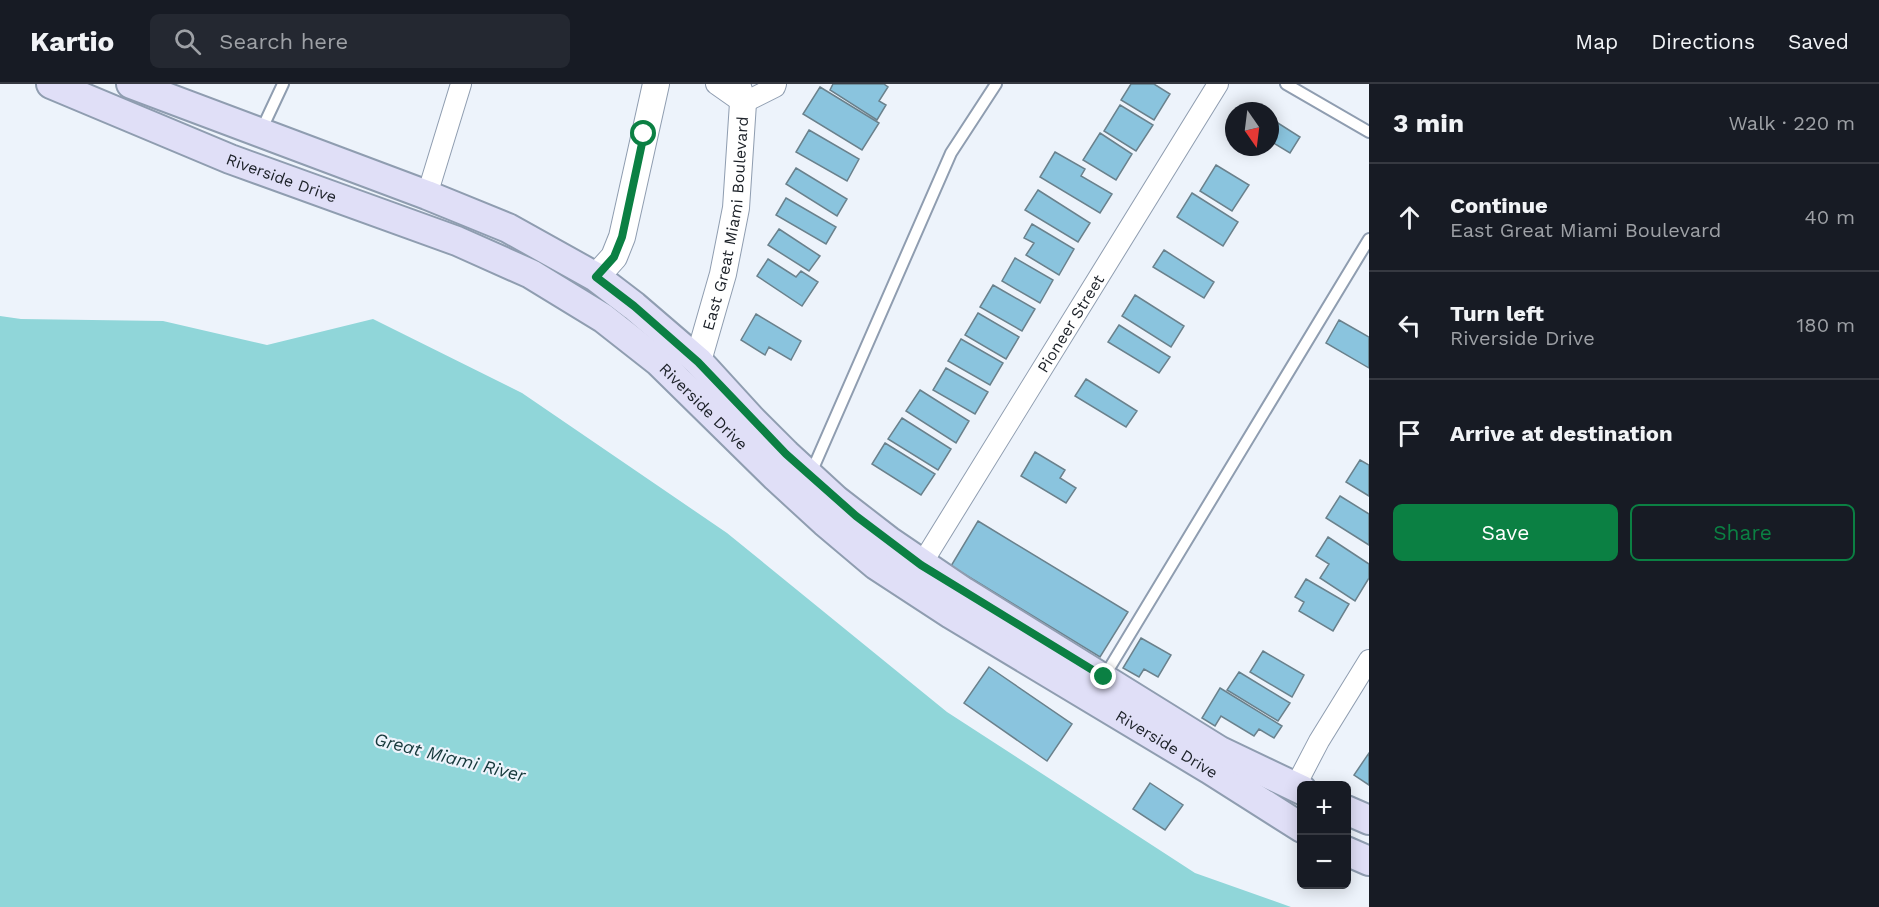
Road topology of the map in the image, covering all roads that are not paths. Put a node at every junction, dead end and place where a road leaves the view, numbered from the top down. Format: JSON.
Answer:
{"nodes":[{"id":1,"x":51,"y":84,"type":"edge"},
{"id":2,"x":131,"y":84,"type":"edge"},
{"id":3,"x":283,"y":84,"type":"edge"},
{"id":4,"x":461,"y":84,"type":"edge"},
{"id":5,"x":656,"y":84,"type":"edge"},
{"id":6,"x":716,"y":84,"type":"edge"},
{"id":7,"x":777,"y":84,"type":"edge"},
{"id":8,"x":996,"y":84,"type":"edge"},
{"id":9,"x":1218,"y":84,"type":"edge"},
{"id":10,"x":1286,"y":84,"type":"edge"},
{"id":11,"x":740,"y":94,"type":"edge"},
{"id":12,"x":1369,"y":132,"type":"edge"},
{"id":13,"x":260,"y":133,"type":"junction"},
{"id":14,"x":427,"y":195,"type":"junction"},
{"id":15,"x":1369,"y":238,"type":"edge"},
{"id":16,"x":596,"y":277,"type":"junction"},
{"id":17,"x":698,"y":362,"type":"junction"},
{"id":18,"x":810,"y":475,"type":"junction"},
{"id":19,"x":921,"y":565,"type":"junction"},
{"id":20,"x":1369,"y":660,"type":"edge"},
{"id":21,"x":1104,"y":677,"type":"junction"},
{"id":22,"x":1301,"y":781,"type":"edge"},
{"id":23,"x":1297,"y":788,"type":"edge"},
{"id":24,"x":1351,"y":812,"type":"edge"},
{"id":25,"x":1369,"y":820,"type":"edge"},
{"id":26,"x":1297,"y":825,"type":"edge"},
{"id":27,"x":1351,"y":852,"type":"edge"},
{"id":28,"x":1369,"y":861,"type":"edge"}],
"edges":[{"from":1,"to":26,"type":"main road","name":"Riverside Drive"},
{"from":2,"to":13,"type":"main road","name":"Riverside Drive"},
{"from":3,"to":13,"type":"lane"},
{"from":4,"to":14,"type":"street"},
{"from":5,"to":16,"type":"street"},
{"from":6,"to":11,"type":"street"},
{"from":7,"to":11,"type":"street"},
{"from":8,"to":18,"type":"lane"},
{"from":9,"to":19,"type":"street","name":"Pioneer Street"},
{"from":10,"to":12,"type":"lane"},
{"from":11,"to":17,"type":"street","name":"East Great Miami Boulevard"},
{"from":13,"to":14,"type":"main road","name":"Riverside Drive"},
{"from":14,"to":16,"type":"main road","name":"Riverside Drive"},
{"from":15,"to":21,"type":"lane"},
{"from":16,"to":17,"type":"main road","name":"Riverside Drive"},
{"from":17,"to":18,"type":"main road","name":"Riverside Drive"},
{"from":18,"to":19,"type":"main road","name":"Riverside Drive"},
{"from":19,"to":21,"type":"main road","name":"Riverside Drive"},
{"from":20,"to":22,"type":"street"},
{"from":21,"to":23,"type":"main road","name":"Riverside Drive"},
{"from":24,"to":25,"type":"main road"},
{"from":27,"to":28,"type":"main road"}]}
